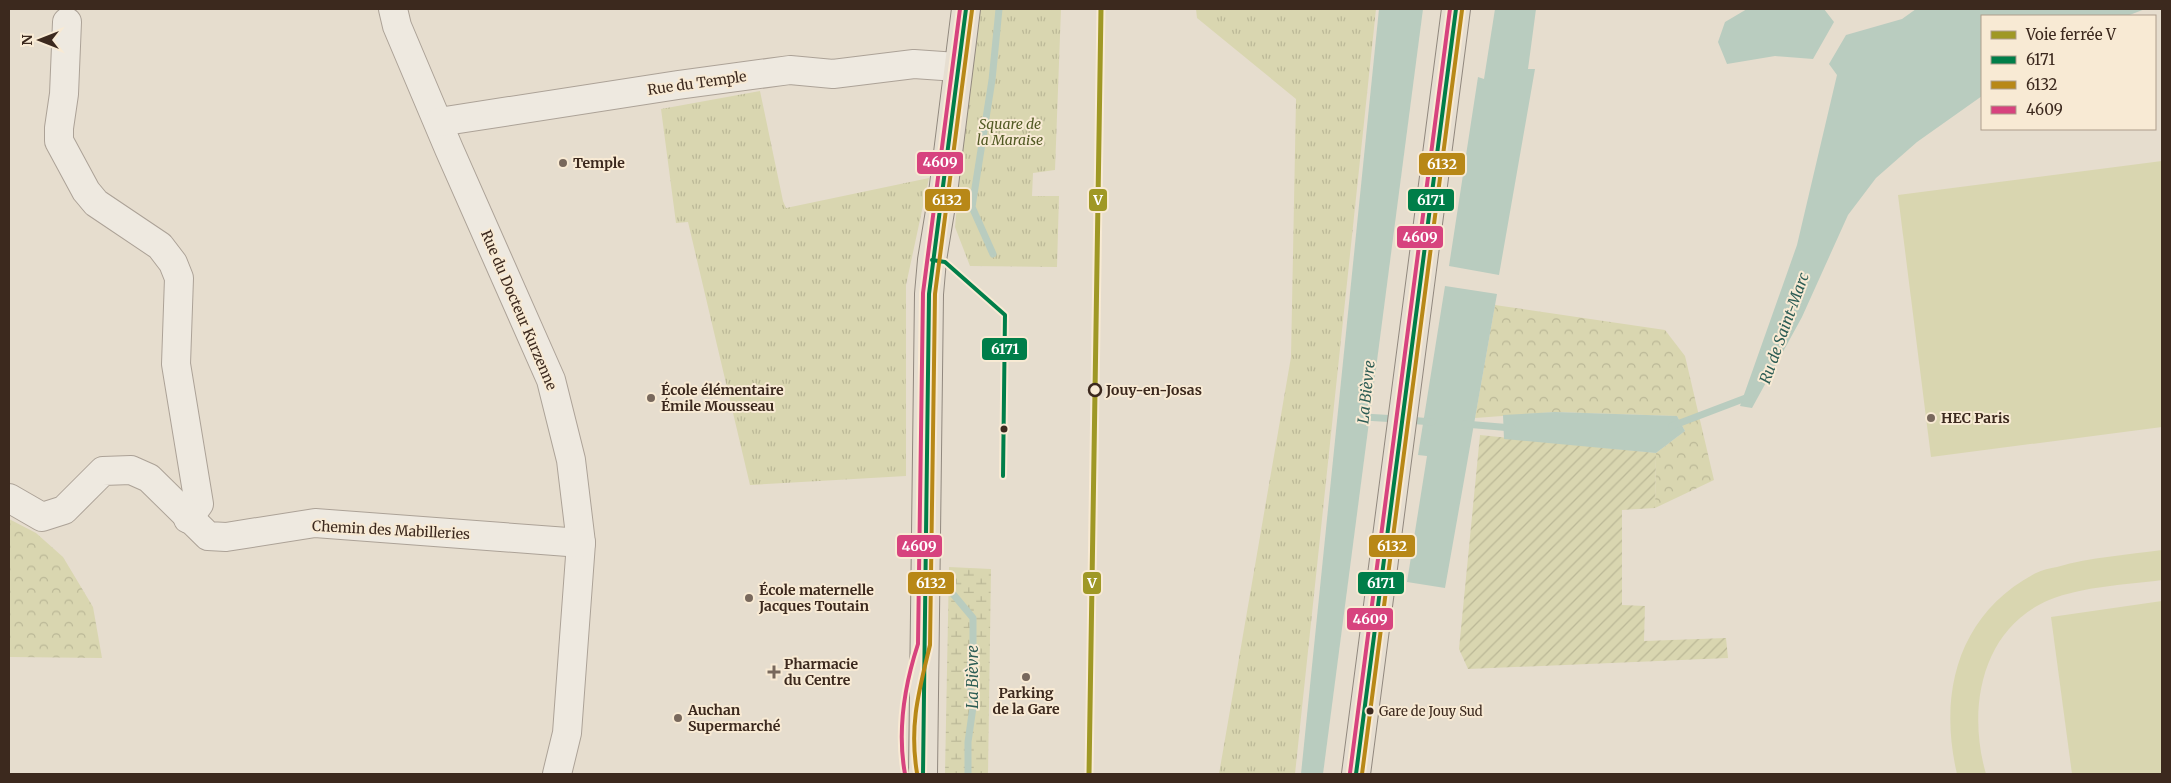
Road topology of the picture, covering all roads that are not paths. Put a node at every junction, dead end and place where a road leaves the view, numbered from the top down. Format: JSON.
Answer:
{"nodes":[{"id":1,"x":393,"y":9,"type":"edge"},
{"id":2,"x":966,"y":9,"type":"edge"},
{"id":3,"x":1456,"y":9,"type":"edge"},
{"id":4,"x":67,"y":22,"type":"dead end"},
{"id":5,"x":957,"y":68,"type":"junction"},
{"id":6,"x":439,"y":122,"type":"junction"},
{"id":7,"x":9,"y":498,"type":"edge"},
{"id":8,"x":188,"y":519,"type":"junction"},
{"id":9,"x":581,"y":543,"type":"junction"},
{"id":10,"x":924,"y":645,"type":"junction"},
{"id":11,"x":557,"y":774,"type":"edge"},
{"id":12,"x":911,"y":774,"type":"edge"},
{"id":13,"x":922,"y":774,"type":"edge"},
{"id":14,"x":1356,"y":774,"type":"edge"}],
"edges":[{"from":1,"to":6,"type":"street","name":"Rue du Docteur Kurzenne"},
{"from":2,"to":5,"type":"main road"},
{"from":3,"to":14,"type":"main road"},
{"from":4,"to":8,"type":"street"},
{"from":5,"to":6,"type":"street","name":"Rue du Temple"},
{"from":5,"to":10,"type":"main road"},
{"from":6,"to":9,"type":"street","name":"Rue du Docteur Kurzenne"},
{"from":7,"to":8,"type":"street","name":"Chemin des Mabilleries"},
{"from":8,"to":9,"type":"street","name":"Chemin des Mabilleries"},
{"from":9,"to":11,"type":"street","name":"Rue du Docteur Kurzenne"},
{"from":10,"to":12,"type":"main road"},
{"from":10,"to":13,"type":"main road"}]}
